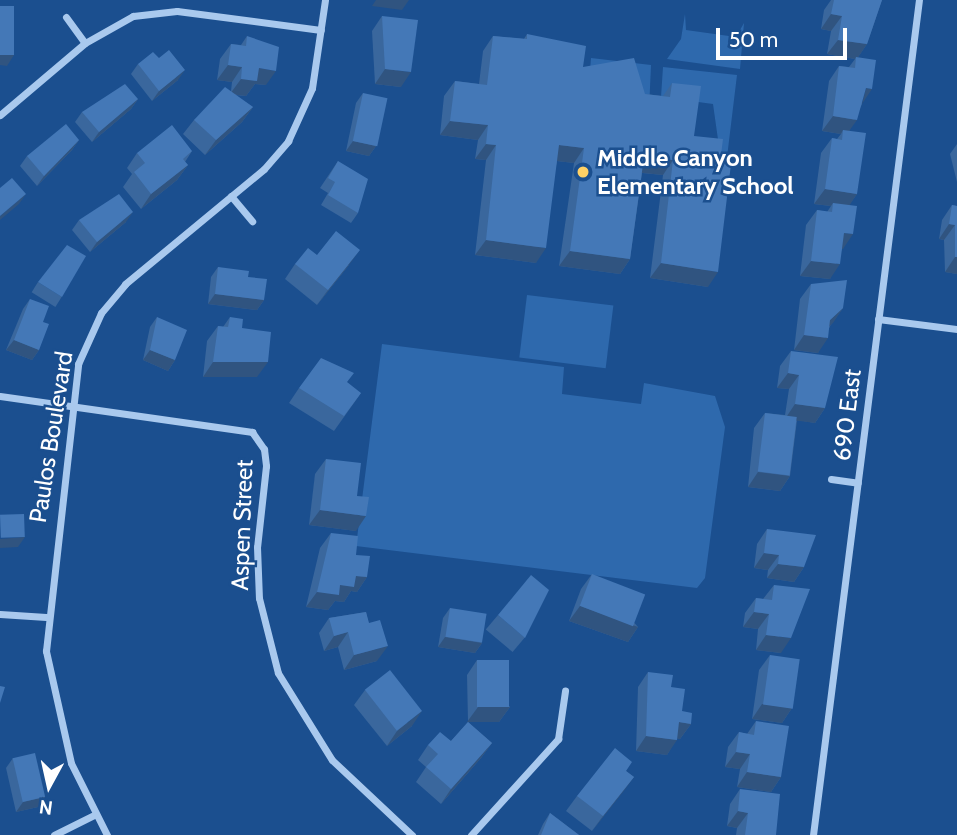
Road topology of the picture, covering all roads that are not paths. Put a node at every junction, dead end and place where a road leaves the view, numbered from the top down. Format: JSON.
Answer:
{"nodes":[{"id":1,"x":325,"y":0,"type":"edge"},
{"id":2,"x":919,"y":0,"type":"edge"},
{"id":3,"x":66,"y":17,"type":"dead end"},
{"id":4,"x":321,"y":30,"type":"junction"},
{"id":5,"x":85,"y":43,"type":"junction"},
{"id":6,"x":0,"y":115,"type":"edge"},
{"id":7,"x":231,"y":196,"type":"junction"},
{"id":8,"x":252,"y":221,"type":"dead end"},
{"id":9,"x":878,"y":319,"type":"junction"},
{"id":10,"x":957,"y":329,"type":"edge"},
{"id":11,"x":0,"y":396,"type":"edge"},
{"id":12,"x":72,"y":405,"type":"junction"},
{"id":13,"x":831,"y":479,"type":"dead end"},
{"id":14,"x":858,"y":482,"type":"junction"},
{"id":15,"x":0,"y":614,"type":"edge"},
{"id":16,"x":46,"y":617,"type":"junction"},
{"id":17,"x":565,"y":691,"type":"dead end"},
{"id":18,"x":94,"y":815,"type":"junction"},
{"id":19,"x":54,"y":835,"type":"edge"},
{"id":20,"x":107,"y":835,"type":"edge"},
{"id":21,"x":412,"y":835,"type":"edge"},
{"id":22,"x":471,"y":835,"type":"edge"},
{"id":23,"x":813,"y":835,"type":"edge"}],
"edges":[{"from":1,"to":4,"type":"street","name":"Paulos Boulevard"},
{"from":2,"to":9,"type":"street","name":"690 East"},
{"from":3,"to":5,"type":"street"},
{"from":4,"to":5,"type":"street"},
{"from":4,"to":7,"type":"street","name":"Paulos Boulevard"},
{"from":5,"to":6,"type":"street"},
{"from":7,"to":8,"type":"street"},
{"from":7,"to":12,"type":"street","name":"Paulos Boulevard"},
{"from":9,"to":10,"type":"street"},
{"from":9,"to":14,"type":"street","name":"690 East"},
{"from":11,"to":12,"type":"street"},
{"from":12,"to":16,"type":"street","name":"Paulos Boulevard"},
{"from":12,"to":21,"type":"street","name":"Aspen Street"},
{"from":13,"to":14,"type":"street"},
{"from":14,"to":23,"type":"street","name":"690 East"},
{"from":15,"to":16,"type":"street"},
{"from":16,"to":18,"type":"street","name":"Paulos Boulevard"},
{"from":17,"to":22,"type":"street"},
{"from":18,"to":19,"type":"street"},
{"from":18,"to":20,"type":"street","name":"Paulos Boulevard"}]}
